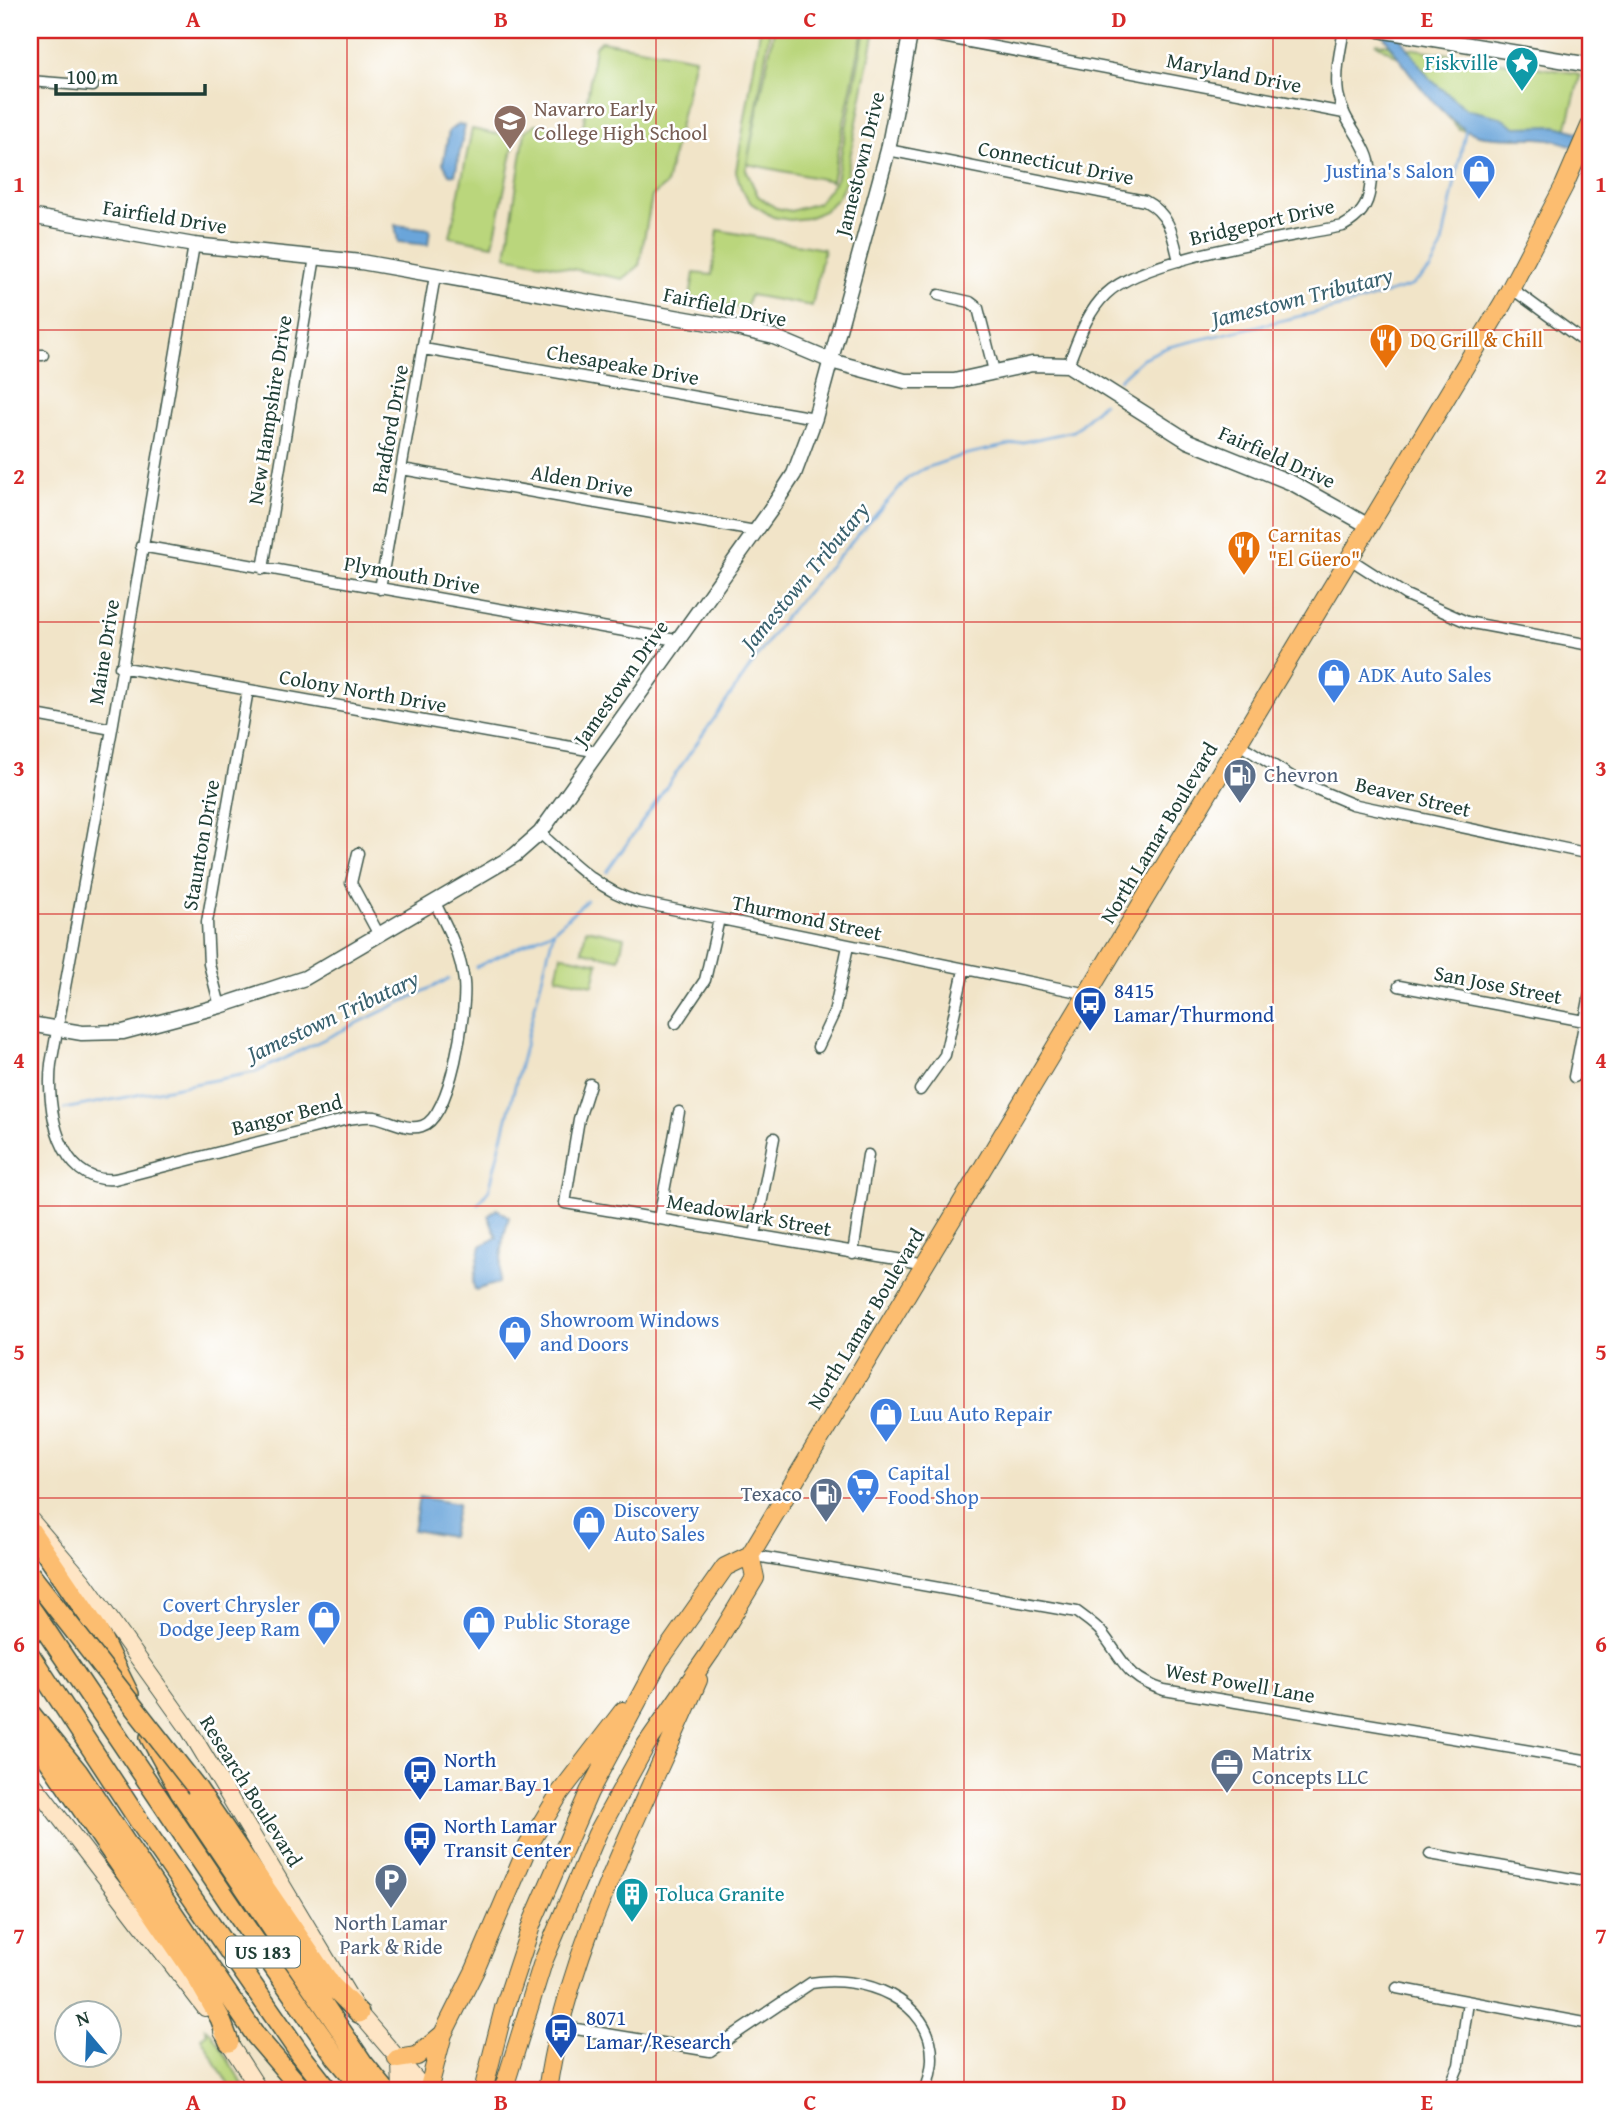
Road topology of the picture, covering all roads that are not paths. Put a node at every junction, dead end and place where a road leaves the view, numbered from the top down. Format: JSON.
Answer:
{"nodes":[{"id":1,"x":1344,"y":30,"type":"edge"},
{"id":2,"x":1379,"y":30,"type":"edge"},
{"id":3,"x":911,"y":31,"type":"edge"},
{"id":4,"x":1590,"y":65,"type":"edge"},
{"id":5,"x":30,"y":80,"type":"edge"},
{"id":6,"x":93,"y":86,"type":"dead end"},
{"id":7,"x":1344,"y":113,"type":"junction"},
{"id":8,"x":1590,"y":126,"type":"edge"},
{"id":9,"x":888,"y":150,"type":"junction"},
{"id":10,"x":30,"y":216,"type":"edge"},
{"id":11,"x":194,"y":245,"type":"junction"},
{"id":12,"x":315,"y":257,"type":"junction"},
{"id":13,"x":1179,"y":261,"type":"junction"},
{"id":14,"x":435,"y":275,"type":"junction"},
{"id":15,"x":1511,"y":288,"type":"junction"},
{"id":16,"x":939,"y":295,"type":"dead end"},
{"id":17,"x":1590,"y":346,"type":"edge"},
{"id":18,"x":424,"y":349,"type":"junction"},
{"id":19,"x":30,"y":355,"type":"edge"},
{"id":20,"x":43,"y":355,"type":"dead end"},
{"id":21,"x":831,"y":361,"type":"junction"},
{"id":22,"x":1068,"y":365,"type":"junction"},
{"id":23,"x":994,"y":371,"type":"junction"},
{"id":24,"x":815,"y":418,"type":"junction"},
{"id":25,"x":402,"y":469,"type":"junction"},
{"id":26,"x":1369,"y":526,"type":"junction"},
{"id":27,"x":755,"y":531,"type":"junction"},
{"id":28,"x":141,"y":546,"type":"junction"},
{"id":29,"x":1350,"y":559,"type":"junction"},
{"id":30,"x":263,"y":569,"type":"junction"},
{"id":31,"x":380,"y":589,"type":"junction"},
{"id":32,"x":676,"y":640,"type":"junction"},
{"id":33,"x":1590,"y":645,"type":"edge"},
{"id":34,"x":120,"y":667,"type":"junction"},
{"id":35,"x":248,"y":690,"type":"junction"},
{"id":36,"x":30,"y":714,"type":"edge"},
{"id":37,"x":112,"y":729,"type":"junction"},
{"id":38,"x":1239,"y":744,"type":"junction"},
{"id":39,"x":599,"y":752,"type":"junction"},
{"id":40,"x":540,"y":833,"type":"junction"},
{"id":41,"x":358,"y":853,"type":"dead end"},
{"id":42,"x":1590,"y":854,"type":"edge"},
{"id":43,"x":434,"y":901,"type":"junction"},
{"id":44,"x":719,"y":919,"type":"junction"},
{"id":45,"x":378,"y":933,"type":"junction"},
{"id":46,"x":848,"y":946,"type":"junction"},
{"id":47,"x":964,"y":970,"type":"junction"},
{"id":48,"x":1398,"y":986,"type":"dead end"},
{"id":49,"x":1088,"y":994,"type":"junction"},
{"id":50,"x":1590,"y":994,"type":"edge"},
{"id":51,"x":220,"y":1006,"type":"junction"},
{"id":52,"x":1587,"y":1021,"type":"edge"},
{"id":53,"x":676,"y":1023,"type":"dead end"},
{"id":54,"x":30,"y":1024,"type":"edge"},
{"id":55,"x":56,"y":1028,"type":"junction"},
{"id":56,"x":818,"y":1047,"type":"dead end"},
{"id":57,"x":51,"y":1064,"type":"joint"},
{"id":58,"x":1574,"y":1077,"type":"dead end"},
{"id":59,"x":590,"y":1084,"type":"dead end"},
{"id":60,"x":920,"y":1090,"type":"dead end"},
{"id":61,"x":679,"y":1112,"type":"dead end"},
{"id":62,"x":774,"y":1138,"type":"dead end"},
{"id":63,"x":868,"y":1155,"type":"dead end"},
{"id":64,"x":659,"y":1218,"type":"junction"},
{"id":65,"x":755,"y":1234,"type":"junction"},
{"id":66,"x":853,"y":1253,"type":"junction"},
{"id":67,"x":926,"y":1264,"type":"junction"},
{"id":68,"x":30,"y":1519,"type":"edge"},
{"id":69,"x":30,"y":1530,"type":"edge"},
{"id":70,"x":750,"y":1555,"type":"junction"},
{"id":71,"x":30,"y":1574,"type":"edge"},
{"id":72,"x":30,"y":1607,"type":"edge"},
{"id":73,"x":711,"y":1651,"type":"junction"},
{"id":74,"x":30,"y":1655,"type":"edge"},
{"id":75,"x":647,"y":1680,"type":"junction"},
{"id":76,"x":30,"y":1713,"type":"edge"},
{"id":77,"x":30,"y":1733,"type":"edge"},
{"id":78,"x":1590,"y":1761,"type":"edge"},
{"id":79,"x":30,"y":1779,"type":"edge"},
{"id":80,"x":1430,"y":1854,"type":"dead end"},
{"id":81,"x":1590,"y":1882,"type":"edge"},
{"id":82,"x":1397,"y":1988,"type":"dead end"},
{"id":83,"x":1468,"y":2002,"type":"junction"},
{"id":84,"x":359,"y":2013,"type":"junction"},
{"id":85,"x":1590,"y":2024,"type":"edge"},
{"id":86,"x":558,"y":2026,"type":"junction"},
{"id":87,"x":443,"y":2034,"type":"junction"},
{"id":88,"x":229,"y":2042,"type":"junction"},
{"id":89,"x":399,"y":2061,"type":"junction"},
{"id":90,"x":383,"y":2090,"type":"edge"},
{"id":91,"x":260,"y":2091,"type":"edge"},
{"id":92,"x":303,"y":2091,"type":"edge"},
{"id":93,"x":329,"y":2091,"type":"edge"},
{"id":94,"x":427,"y":2091,"type":"edge"},
{"id":95,"x":483,"y":2091,"type":"edge"},
{"id":96,"x":503,"y":2091,"type":"edge"},
{"id":97,"x":547,"y":2091,"type":"edge"},
{"id":98,"x":926,"y":2091,"type":"edge"},
{"id":99,"x":1448,"y":2091,"type":"edge"}],
"edges":[{"from":1,"to":7,"type":"street","name":"Bridgeport Drive"},
{"from":2,"to":4,"type":"street"},
{"from":3,"to":7,"type":"street","name":"Maryland Drive"},
{"from":3,"to":9,"type":"street","name":"Jamestown Drive"},
{"from":5,"to":6,"type":"street"},
{"from":7,"to":13,"type":"street","name":"Bridgeport Drive"},
{"from":8,"to":15,"type":"main road","name":"North Lamar Boulevard"},
{"from":9,"to":13,"type":"street","name":"Connecticut Drive"},
{"from":9,"to":21,"type":"street","name":"Jamestown Drive"},
{"from":10,"to":11,"type":"street","name":"Fairfield Drive"},
{"from":11,"to":12,"type":"street","name":"Fairfield Drive"},
{"from":11,"to":28,"type":"street","name":"Maine Drive"},
{"from":12,"to":14,"type":"street","name":"Fairfield Drive"},
{"from":12,"to":30,"type":"street","name":"New Hampshire Drive"},
{"from":13,"to":22,"type":"street","name":"Bridgeport Drive"},
{"from":14,"to":18,"type":"street","name":"Bradford Drive"},
{"from":14,"to":21,"type":"street","name":"Fairfield Drive"},
{"from":15,"to":17,"type":"street"},
{"from":15,"to":26,"type":"main road","name":"North Lamar Boulevard"},
{"from":16,"to":23,"type":"street"},
{"from":18,"to":24,"type":"street","name":"Chesapeake Drive"},
{"from":18,"to":25,"type":"street","name":"Bradford Drive"},
{"from":19,"to":20,"type":"street"},
{"from":21,"to":23,"type":"street","name":"Fairfield Drive"},
{"from":21,"to":24,"type":"street","name":"Jamestown Drive"},
{"from":22,"to":23,"type":"street","name":"Fairfield Drive"},
{"from":22,"to":26,"type":"street","name":"Fairfield Drive"},
{"from":24,"to":27,"type":"street","name":"Jamestown Drive"},
{"from":25,"to":27,"type":"street","name":"Alden Drive"},
{"from":25,"to":31,"type":"street","name":"Bradford Drive"},
{"from":26,"to":29,"type":"main road","name":"North Lamar Boulevard"},
{"from":27,"to":32,"type":"street","name":"Jamestown Drive"},
{"from":28,"to":30,"type":"street","name":"Plymouth Drive"},
{"from":28,"to":34,"type":"street","name":"Maine Drive"},
{"from":29,"to":33,"type":"street"},
{"from":29,"to":38,"type":"main road","name":"North Lamar Boulevard"},
{"from":30,"to":31,"type":"street","name":"Plymouth Drive"},
{"from":31,"to":32,"type":"street","name":"Plymouth Drive"},
{"from":32,"to":39,"type":"street","name":"Jamestown Drive"},
{"from":34,"to":35,"type":"street","name":"Colony North Drive"},
{"from":34,"to":37,"type":"street","name":"Maine Drive"},
{"from":35,"to":39,"type":"street","name":"Colony North Drive"},
{"from":35,"to":51,"type":"street","name":"Staunton Drive"},
{"from":36,"to":37,"type":"street"},
{"from":37,"to":55,"type":"street","name":"Maine Drive"},
{"from":38,"to":42,"type":"street","name":"Beaver Street"},
{"from":38,"to":49,"type":"main road","name":"North Lamar Boulevard"},
{"from":39,"to":40,"type":"street","name":"Jamestown Drive"},
{"from":40,"to":43,"type":"street","name":"Jamestown Drive"},
{"from":40,"to":44,"type":"street","name":"Thurmond Street"},
{"from":41,"to":45,"type":"street"},
{"from":43,"to":45,"type":"street","name":"Jamestown Drive"},
{"from":43,"to":57,"type":"street","name":"Bangor Bend"},
{"from":44,"to":46,"type":"street","name":"Thurmond Street"},
{"from":44,"to":53,"type":"street"},
{"from":45,"to":51,"type":"street","name":"Jamestown Drive"},
{"from":46,"to":47,"type":"street","name":"Thurmond Street"},
{"from":46,"to":56,"type":"street"},
{"from":47,"to":49,"type":"street","name":"Thurmond Street"},
{"from":47,"to":60,"type":"street"},
{"from":48,"to":52,"type":"street","name":"San Jose Street"},
{"from":49,"to":67,"type":"main road","name":"North Lamar Boulevard"},
{"from":50,"to":52,"type":"street"},
{"from":51,"to":55,"type":"street","name":"Jamestown Drive"},
{"from":52,"to":58,"type":"street"},
{"from":54,"to":55,"type":"street","name":"Jamestown Drive"},
{"from":55,"to":57,"type":"street","name":"Maine Drive"},
{"from":59,"to":64,"type":"street","name":"Meadowlark Street"},
{"from":61,"to":64,"type":"street"},
{"from":62,"to":65,"type":"street"},
{"from":63,"to":66,"type":"street"},
{"from":64,"to":65,"type":"street","name":"Meadowlark Street"},
{"from":65,"to":66,"type":"street","name":"Meadowlark Street"},
{"from":66,"to":67,"type":"street","name":"Meadowlark Street"},
{"from":67,"to":70,"type":"main road","name":"North Lamar Boulevard"},
{"from":68,"to":84,"type":"main road","name":"Research Boulevard"},
{"from":69,"to":90,"type":"highway"},
{"from":70,"to":73,"type":"main road","name":"North Lamar Boulevard"},
{"from":70,"to":75,"type":"main road","name":"North Lamar Boulevard"},
{"from":70,"to":78,"type":"street","name":"West Powell Lane"},
{"from":71,"to":84,"type":"highway","bridge":true},
{"from":72,"to":90,"type":"highway","number":"US 183"},
{"from":73,"to":86,"type":"main road"},
{"from":73,"to":96,"type":"main road","name":"North Lamar Boulevard"},
{"from":74,"to":93,"type":"highway","number":"US 183"},
{"from":75,"to":87,"type":"main road"},
{"from":75,"to":95,"type":"main road","name":"North Lamar Boulevard"},
{"from":76,"to":92,"type":"highway"},
{"from":77,"to":88,"type":"highway"},
{"from":79,"to":88,"type":"main road"},
{"from":80,"to":81,"type":"street"},
{"from":82,"to":83,"type":"street"},
{"from":83,"to":85,"type":"street"},
{"from":83,"to":99,"type":"street"},
{"from":84,"to":89,"type":"main road","name":"Research Boulevard"},
{"from":86,"to":97,"type":"main road"},
{"from":86,"to":98,"type":"street"},
{"from":87,"to":89,"type":"main road"},
{"from":87,"to":94,"type":"main road"},
{"from":88,"to":91,"type":"main road"},
{"from":89,"to":90,"type":"main road"},
{"from":89,"to":94,"type":"main road","name":"Research Boulevard"}]}
